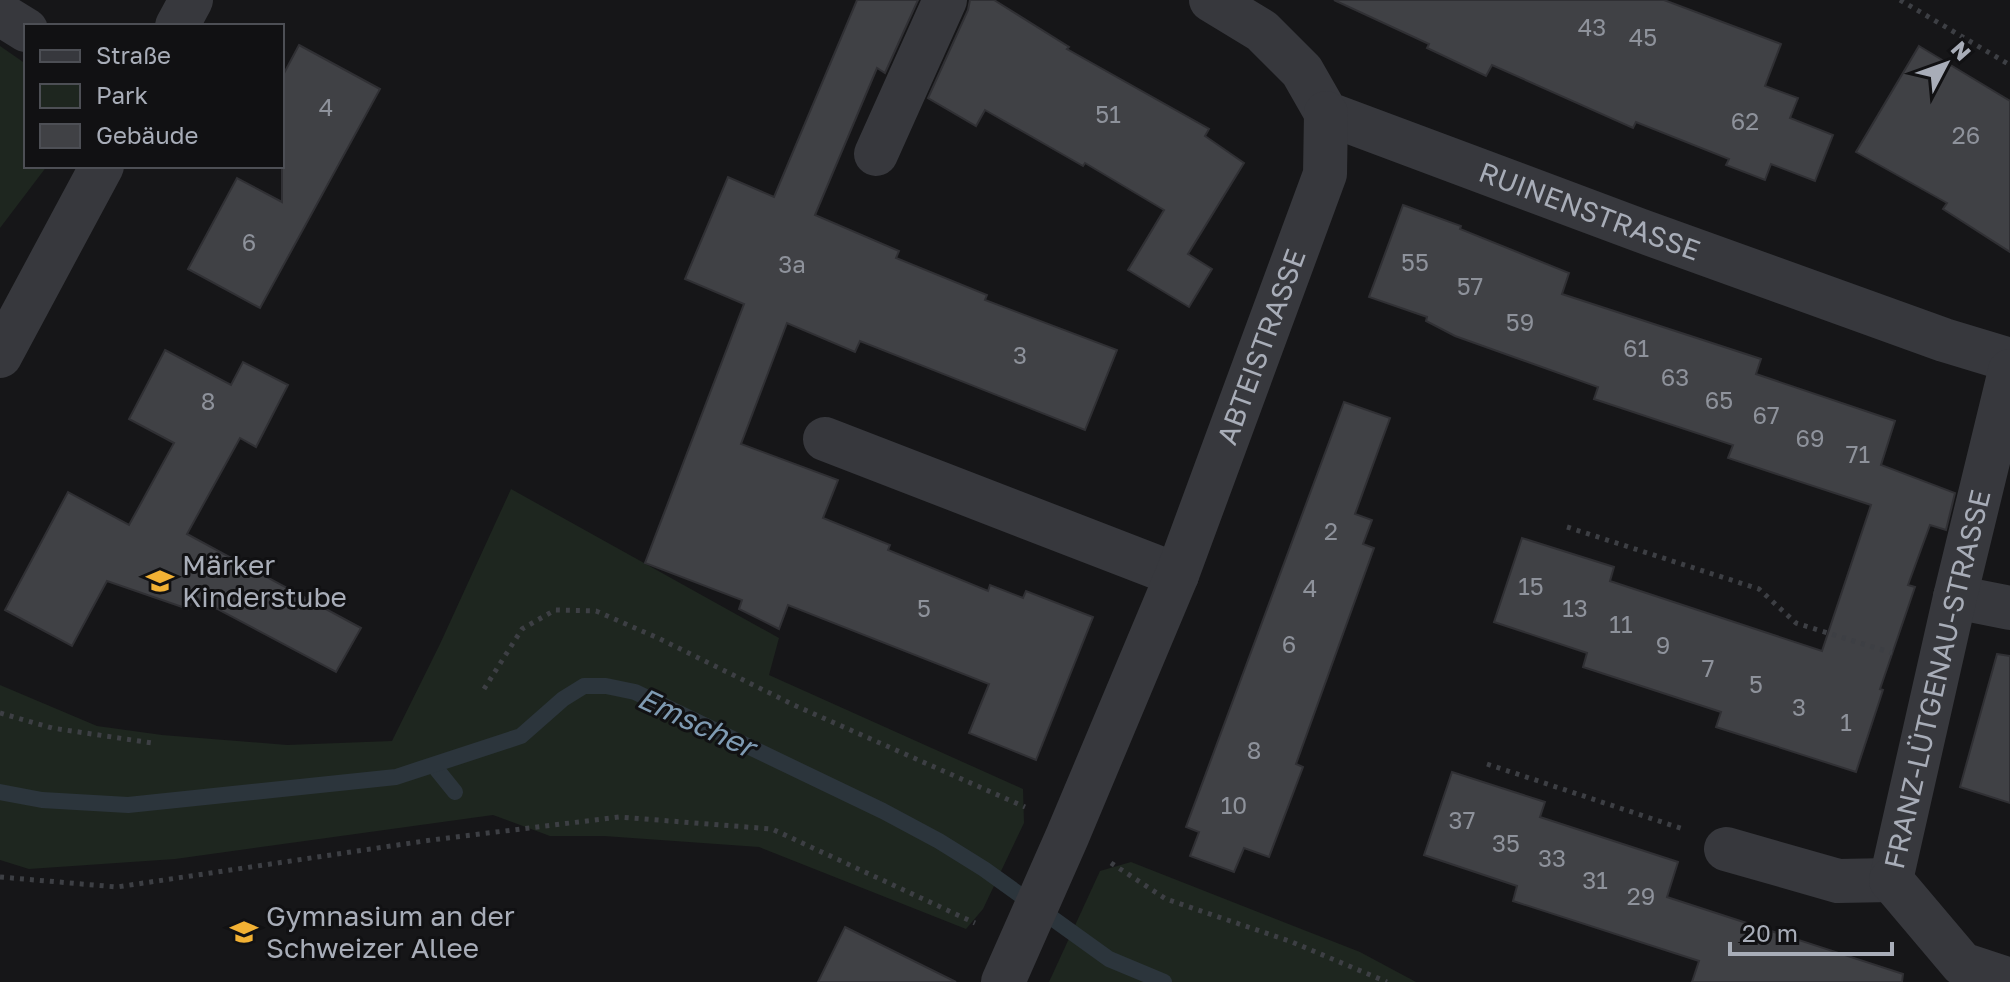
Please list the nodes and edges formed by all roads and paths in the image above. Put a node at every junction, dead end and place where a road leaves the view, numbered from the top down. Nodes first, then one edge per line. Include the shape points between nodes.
1 (191, 0) edge
2 (945, 0) edge
3 (1900, 0) edge
4 (1220, 2) edge
5 (0, 14) edge
6 (178, 24) edge
7 (24, 29) edge
8 (2010, 65) edge
9 (1326, 113) junction
10 (876, 154) dead end
11 (101, 168) edge
12 (1, 352) edge
13 (2010, 360) edge
14 (2010, 371) edge
15 (825, 439) dead end
16 (1567, 527) dead end
17 (1177, 575) junction
18 (1955, 597) junction
19 (2010, 608) edge
20 (1939, 668) junction
21 (484, 689) dead end
22 (0, 713) edge
23 (152, 743) dead end
24 (1487, 764) dead end
25 (1065, 843) junction
26 (1726, 849) joint
27 (0, 877) edge
28 (1891, 880) junction
29 (1013, 958) edge
30 (2010, 980) edge
31 (1387, 982) edge

1 - 6 street
2 - 10 street
3 - 8 path
4 - 9 street via 1262,31 1302,71
5 - 7 street
9 - 13 street, RUINENSTRASSE
9 - 17 street, ABTEISTRASSE via 1325,174
11 - 12 street
14 - 18 street, FRANZ-LÜTGENAU-STRASSE
15 - 17 street
16 - 20 path via 1759,589 1796,623
17 - 25 street, ABTEISTRASSE
18 - 19 street
18 - 20 street, FRANZ-LÜTGENAU-STRASSE
20 - 28 street, FRANZ-LÜTGENAU-STRASSE
21 - 25 path via 522,629 555,610 596,611 1024,807
22 - 23 path via 52,728
24 - 26 path via 1671,823
25 - 29 street, ABTEISTRASSE
25 - 31 path via 1166,899 1292,942
26 - 28 street via 1838,881
27 - 29 path via 117,887 619,817 772,829 970,920
28 - 30 street, FRANZ-LÜTGENAU-STRASSE via 1962,964

